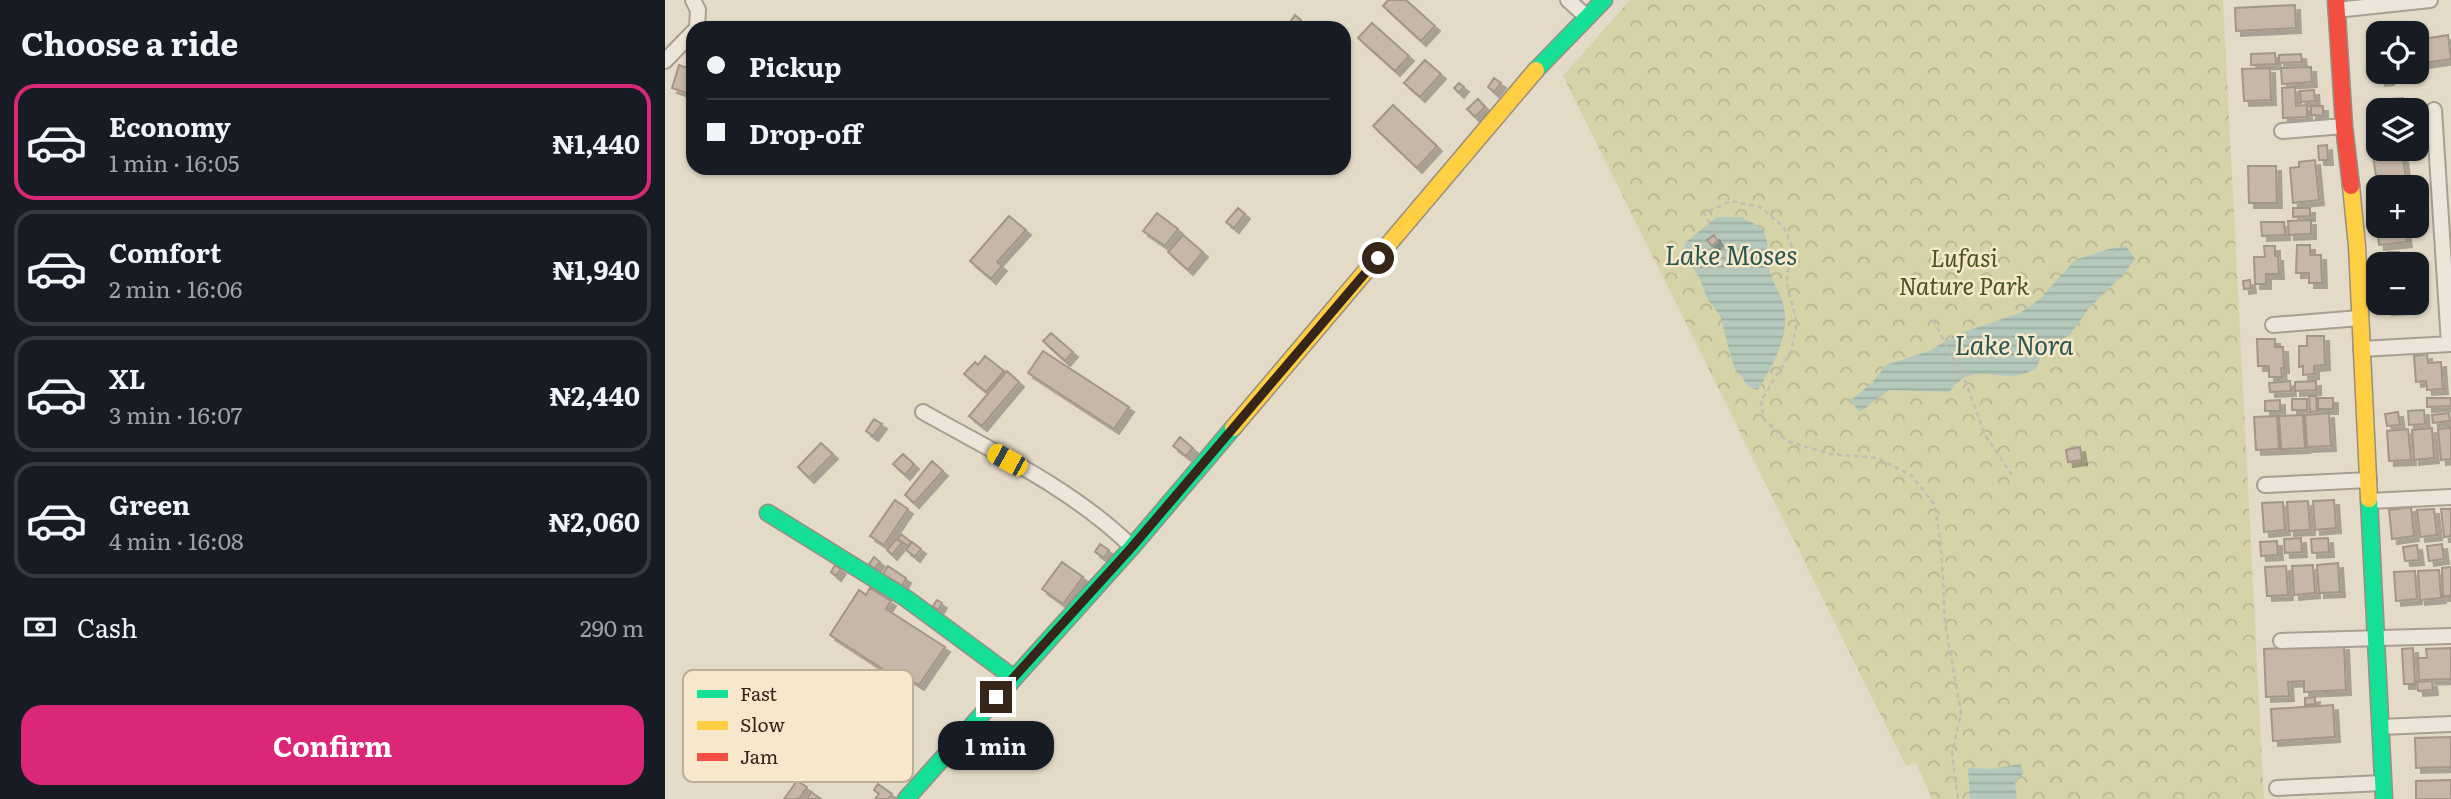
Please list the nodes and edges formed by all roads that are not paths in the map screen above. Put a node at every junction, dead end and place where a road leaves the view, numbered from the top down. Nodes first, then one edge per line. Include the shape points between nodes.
1 (693, 0) edge
2 (1568, 0) edge
3 (1604, 0) edge
4 (2421, 0) edge
5 (2430, 0) edge
6 (2336, 5) edge
7 (1587, 17) junction
8 (696, 21) edge
9 (686, 39) edge
10 (665, 61) edge
11 (2434, 110) dead end
12 (2344, 125) junction
13 (2282, 131) dead end
14 (2360, 318) junction
15 (2273, 325) dead end
16 (2450, 344) edge
17 (2361, 348) junction
18 (923, 412) dead end
19 (2368, 480) junction
20 (2265, 485) dead end
21 (2451, 497) edge
22 (2369, 501) junction
23 (768, 513) dead end
24 (1132, 547) junction
25 (2451, 636) edge
26 (2374, 637) junction
27 (2281, 641) dead end
28 (1014, 678) junction
29 (2451, 724) edge
30 (2380, 727) junction
31 (2277, 788) dead end
32 (2384, 791) edge
33 (905, 799) edge

1 - 8 street
2 - 7 street
3 - 7 street
4 - 5 street
4 - 6 street
6 - 12 street
7 - 24 street via 1550,54
9 - 10 street
11 - 16 street
12 - 13 street
12 - 14 street
14 - 15 street
14 - 17 street
16 - 17 street
17 - 19 street
18 - 24 street via 1096,514
19 - 20 street
19 - 22 street
21 - 22 street
22 - 26 street
23 - 28 street via 907,599
24 - 28 street
25 - 26 street
26 - 27 street
26 - 30 street
28 - 33 street
29 - 30 street
30 - 32 street
31 - 32 street

